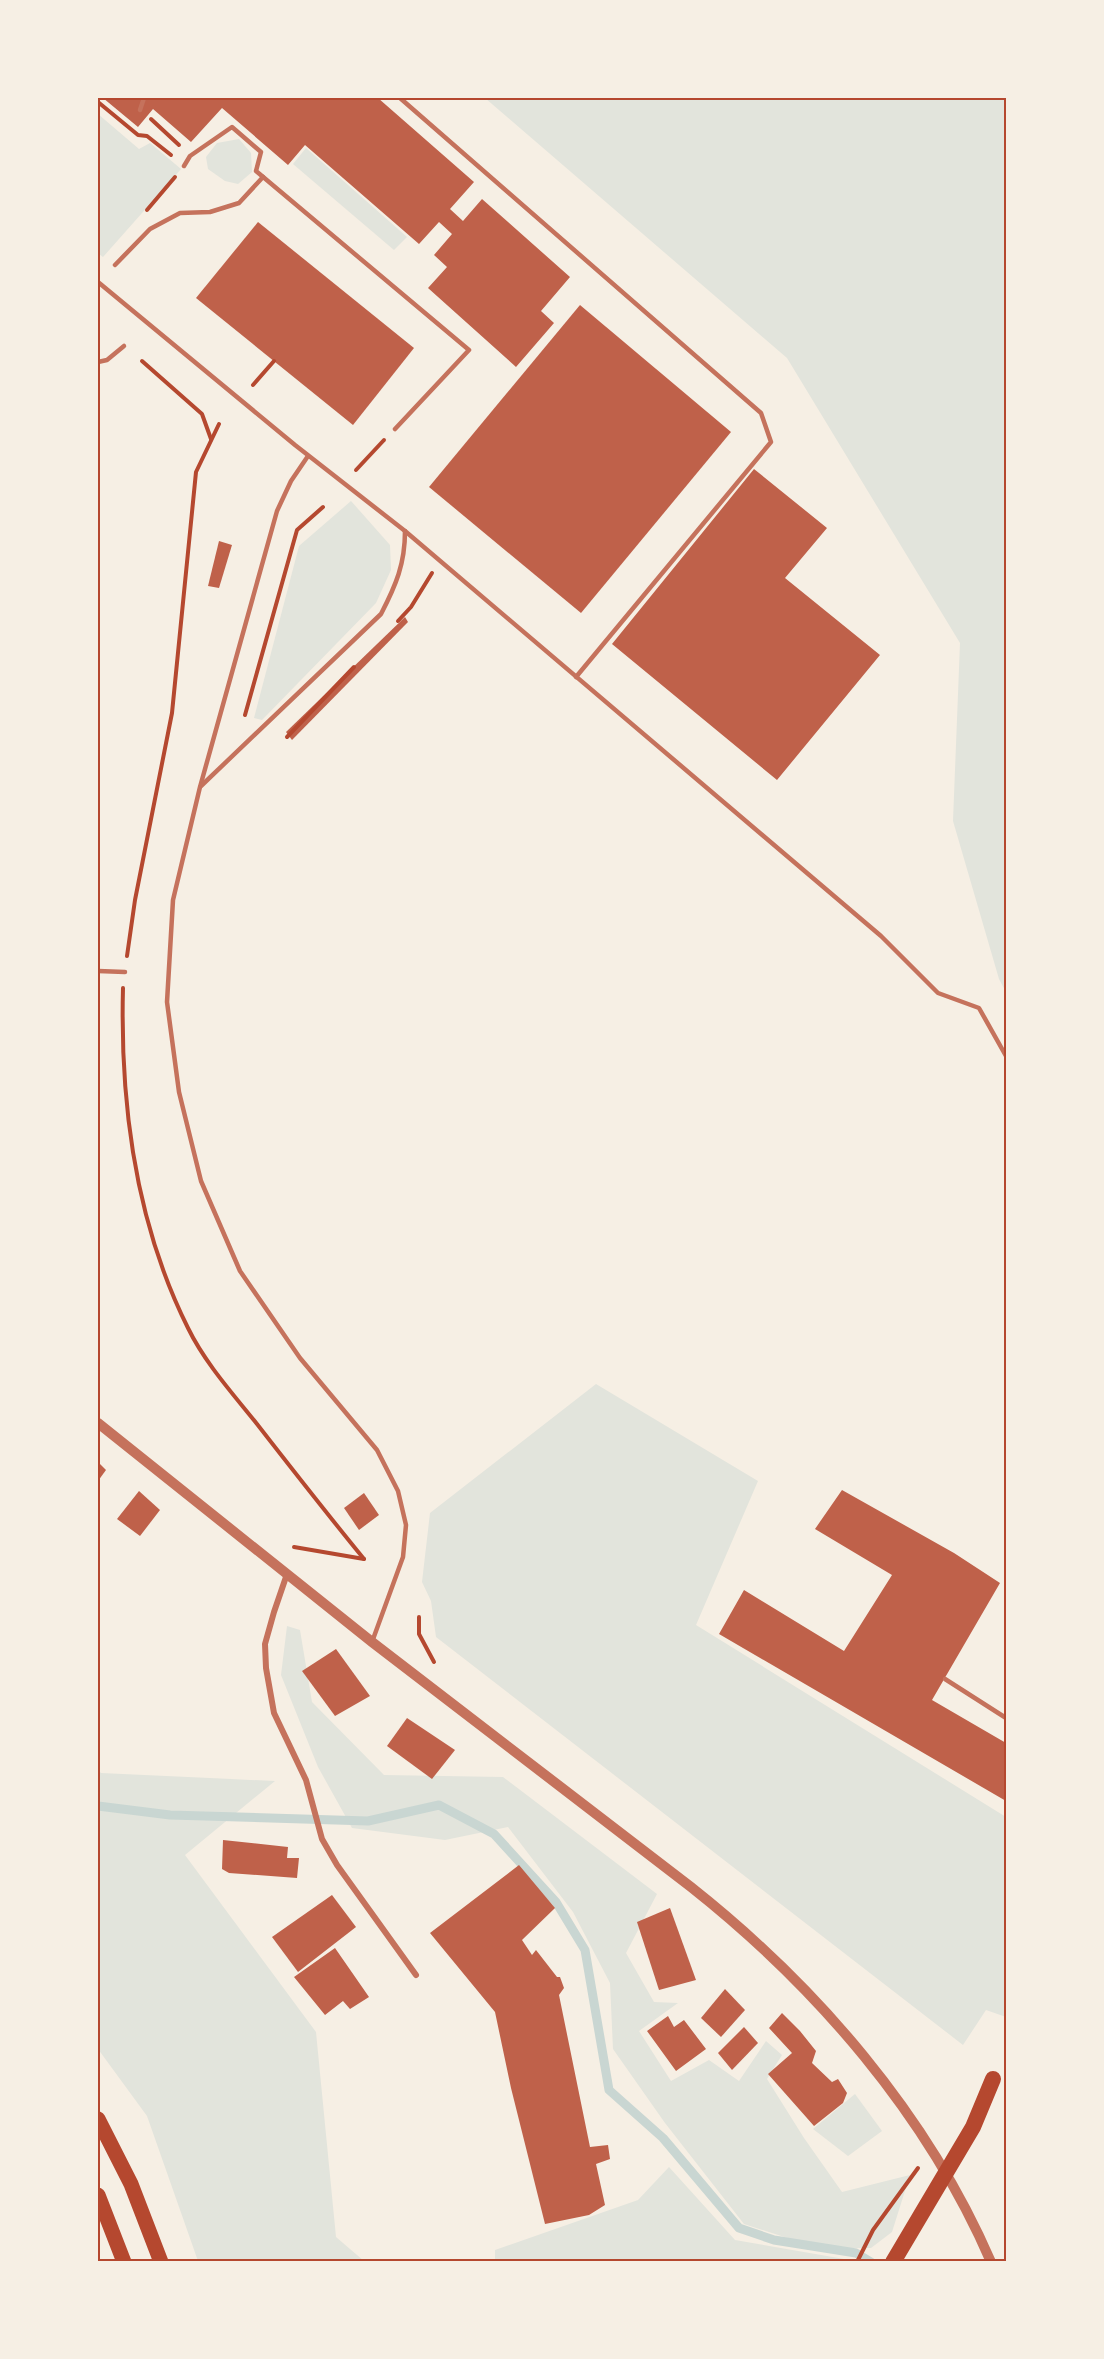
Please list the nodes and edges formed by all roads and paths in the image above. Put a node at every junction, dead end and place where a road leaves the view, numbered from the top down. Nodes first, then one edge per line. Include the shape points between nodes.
1 (144, 98) edge
2 (400, 98) edge
3 (98, 102) edge
4 (140, 110) joint
5 (190, 156) junction
6 (184, 166) junction
7 (263, 177) junction
8 (142, 216) dead end
9 (115, 265) dead end
10 (98, 282) edge
11 (124, 346) dead end
12 (274, 361) dead end
13 (98, 362) edge
14 (142, 362) dead end
15 (253, 386) dead end
16 (219, 424) dead end
17 (395, 429) joint
18 (212, 440) junction
19 (308, 456) junction
20 (356, 470) dead end
21 (323, 507) dead end
22 (405, 531) junction
23 (576, 677) junction
24 (245, 715) dead end
25 (200, 787) junction
26 (98, 971) edge
27 (125, 972) junction
28 (1006, 1056) edge
29 (98, 1423) edge
30 (294, 1547) dead end
31 (287, 1574) junction
32 (419, 1617) dead end
33 (372, 1642) junction
34 (434, 1662) dead end
35 (945, 1679) dead end
36 (1006, 1718) edge
37 (416, 1975) dead end
38 (993, 2079) dead end
39 (98, 2119) edge
40 (931, 2150) junction
41 (98, 2195) edge
42 (124, 2262) edge
43 (161, 2262) edge
44 (857, 2262) edge
45 (892, 2262) edge
46 (992, 2262) edge

1 - 4 lane
2 - 23 lane via 760,412 771,442
3 - 6 path
4 - 5 path
5 - 6 lane
5 - 7 lane via 232,127 261,152 256,171
6 - 8 path
7 - 9 lane via 239,203 210,212 180,213 150,229
7 - 17 lane via 469,350
10 - 19 lane
11 - 13 lane via 107,360
12 - 15 path
14 - 18 path via 202,414
16 - 18 path
17 - 20 path
18 - 27 path via 196,472 172,713 135,900
19 - 22 lane
19 - 25 lane via 277,511
21 - 24 path via 297,530
22 - 23 lane
22 - 25 lane via 397,584 381,614
23 - 28 lane via 882,936 938,993 979,1008
25 - 33 lane via 173,900 167,1002 179,1092 201,1181 240,1271 300,1358 377,1450 398,1491 406,1525 403,1557
26 - 27 lane
27 - 30 path via 126,1110 160,1265 188,1330 223,1382 364,1559
29 - 31 street
31 - 33 street
31 - 37 street via 265,1644 274,1713 306,1780 322,1839
32 - 34 path via 419,1634
33 - 40 street via 735,1923 862,2053
35 - 36 lane
38 - 45 highway via 973,2127
39 - 43 main road via 131,2184
40 - 44 path via 873,2230
40 - 46 street via 978,2230
41 - 42 main road

